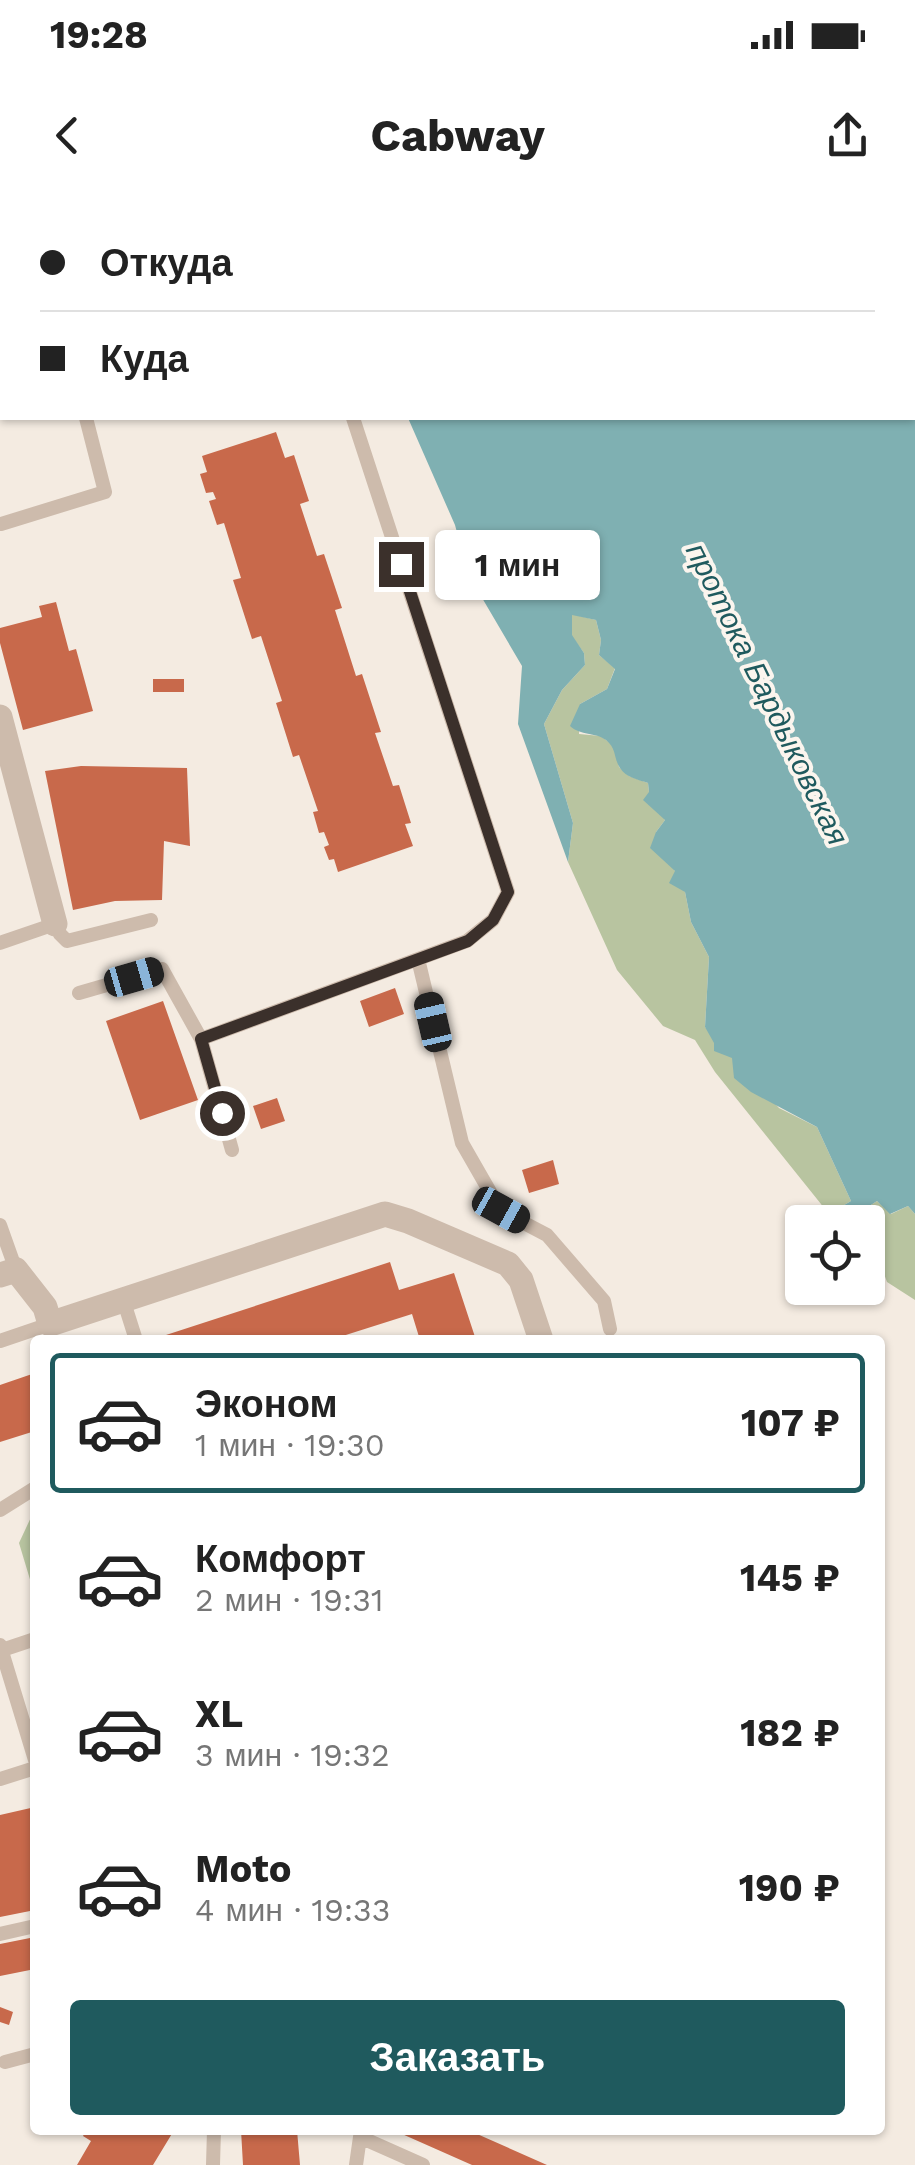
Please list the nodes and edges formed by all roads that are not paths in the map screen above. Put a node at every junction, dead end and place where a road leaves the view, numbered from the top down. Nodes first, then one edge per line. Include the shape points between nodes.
1 (87, 420) edge
2 (355, 420) edge
3 (1, 524) edge
4 (0, 717) edge
5 (151, 920) dead end
6 (54, 924) junction
7 (0, 942) edge
8 (418, 959) junction
9 (79, 992) dead end
10 (201, 1039) junction
11 (232, 1150) dead end
12 (0, 1225) edge
13 (8, 1272) edge
14 (123, 1298) junction
15 (50, 1324) junction
16 (610, 1329) dead end
17 (134, 1335) edge
18 (538, 1335) edge
19 (0, 1341) edge
20 (30, 1491) edge
21 (0, 1510) edge
22 (30, 1640) edge
23 (1, 1647) edge
24 (30, 1743) edge
25 (30, 1770) edge
26 (0, 1779) edge
27 (30, 1927) edge
28 (0, 1934) edge
29 (30, 2055) edge
30 (6, 2062) dead end
31 (214, 2135) edge
32 (213, 2165) edge
33 (356, 2165) edge
34 (423, 2165) edge

1 - 3 lane via 106,492
2 - 8 lane via 508,892 493,920 468,941
4 - 6 street
5 - 6 lane via 67,941
6 - 7 lane
8 - 10 lane
8 - 16 lane via 462,1143 501,1210 547,1235 604,1301
9 - 10 lane via 162,970
10 - 11 lane
12 - 13 lane
13 - 15 street via 46,1307
14 - 15 street
14 - 17 lane
14 - 18 street via 385,1214 508,1264
15 - 19 lane
20 - 21 lane
22 - 23 lane
23 - 24 lane
25 - 26 lane
27 - 28 lane
29 - 30 lane
31 - 32 lane
33 - 34 lane via 360,2137

